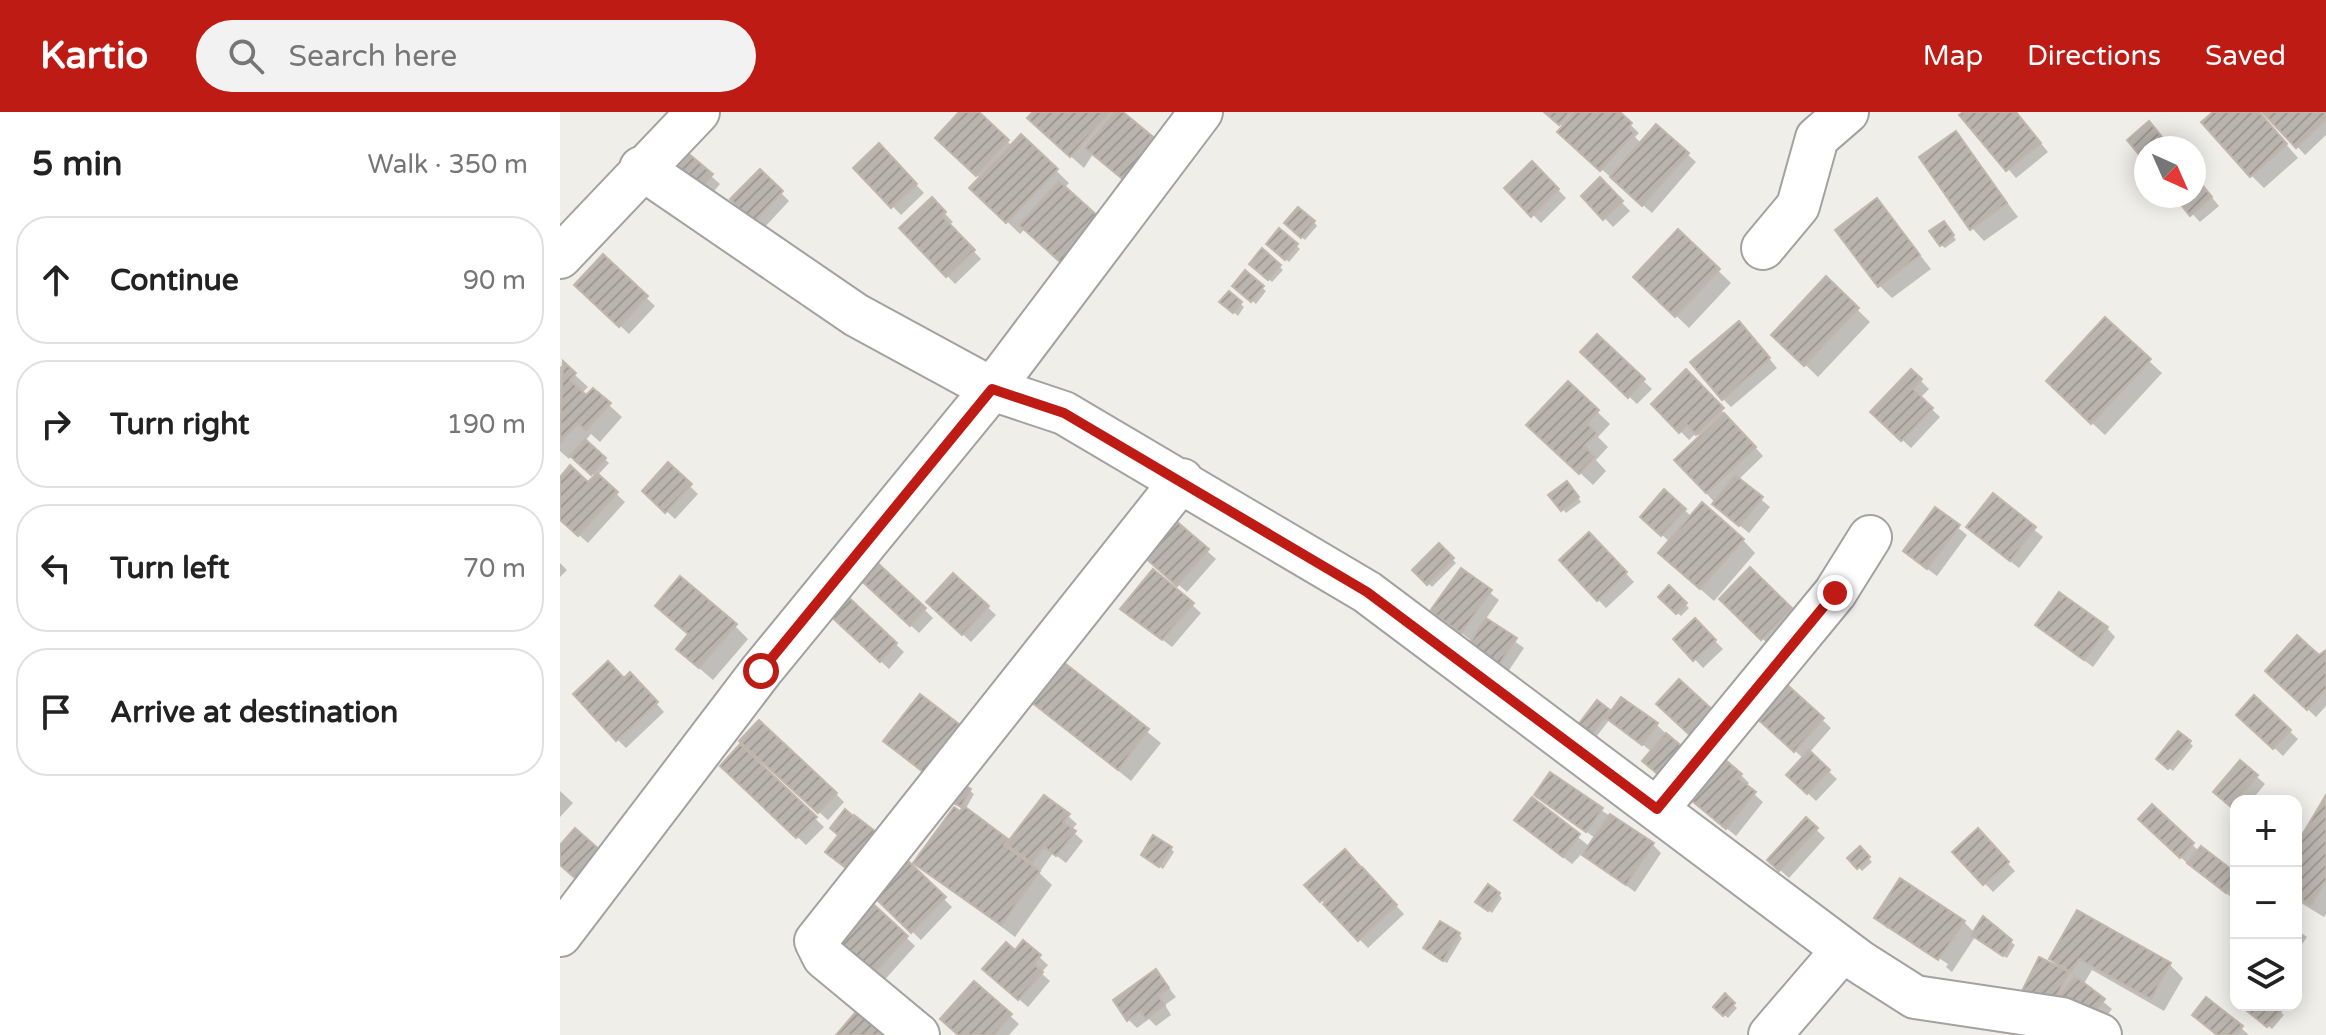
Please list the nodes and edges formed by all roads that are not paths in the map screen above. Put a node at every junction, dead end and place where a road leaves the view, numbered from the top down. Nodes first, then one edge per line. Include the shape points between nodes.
1 (698, 112) edge
2 (1201, 112) edge
3 (1847, 112) edge
4 (641, 168) junction
5 (1763, 248) dead end
6 (560, 257) edge
7 (992, 389) junction
8 (1182, 480) junction
9 (1870, 537) dead end
10 (1657, 809) junction
11 (560, 935) edge
12 (1843, 950) junction
13 (918, 1035) edge
14 (1770, 1035) edge
15 (2100, 1035) edge

1 - 4 street
2 - 7 street
3 - 5 street via 1817,138 1798,206
4 - 6 street
4 - 7 street via 856,315
7 - 8 street via 1064,413
7 - 11 street via 761,671
8 - 10 street via 1367,592
8 - 13 street via 816,941 824,957
9 - 10 street via 1835,593
10 - 12 street
12 - 14 street
12 - 15 street via 1915,997 2062,1019

